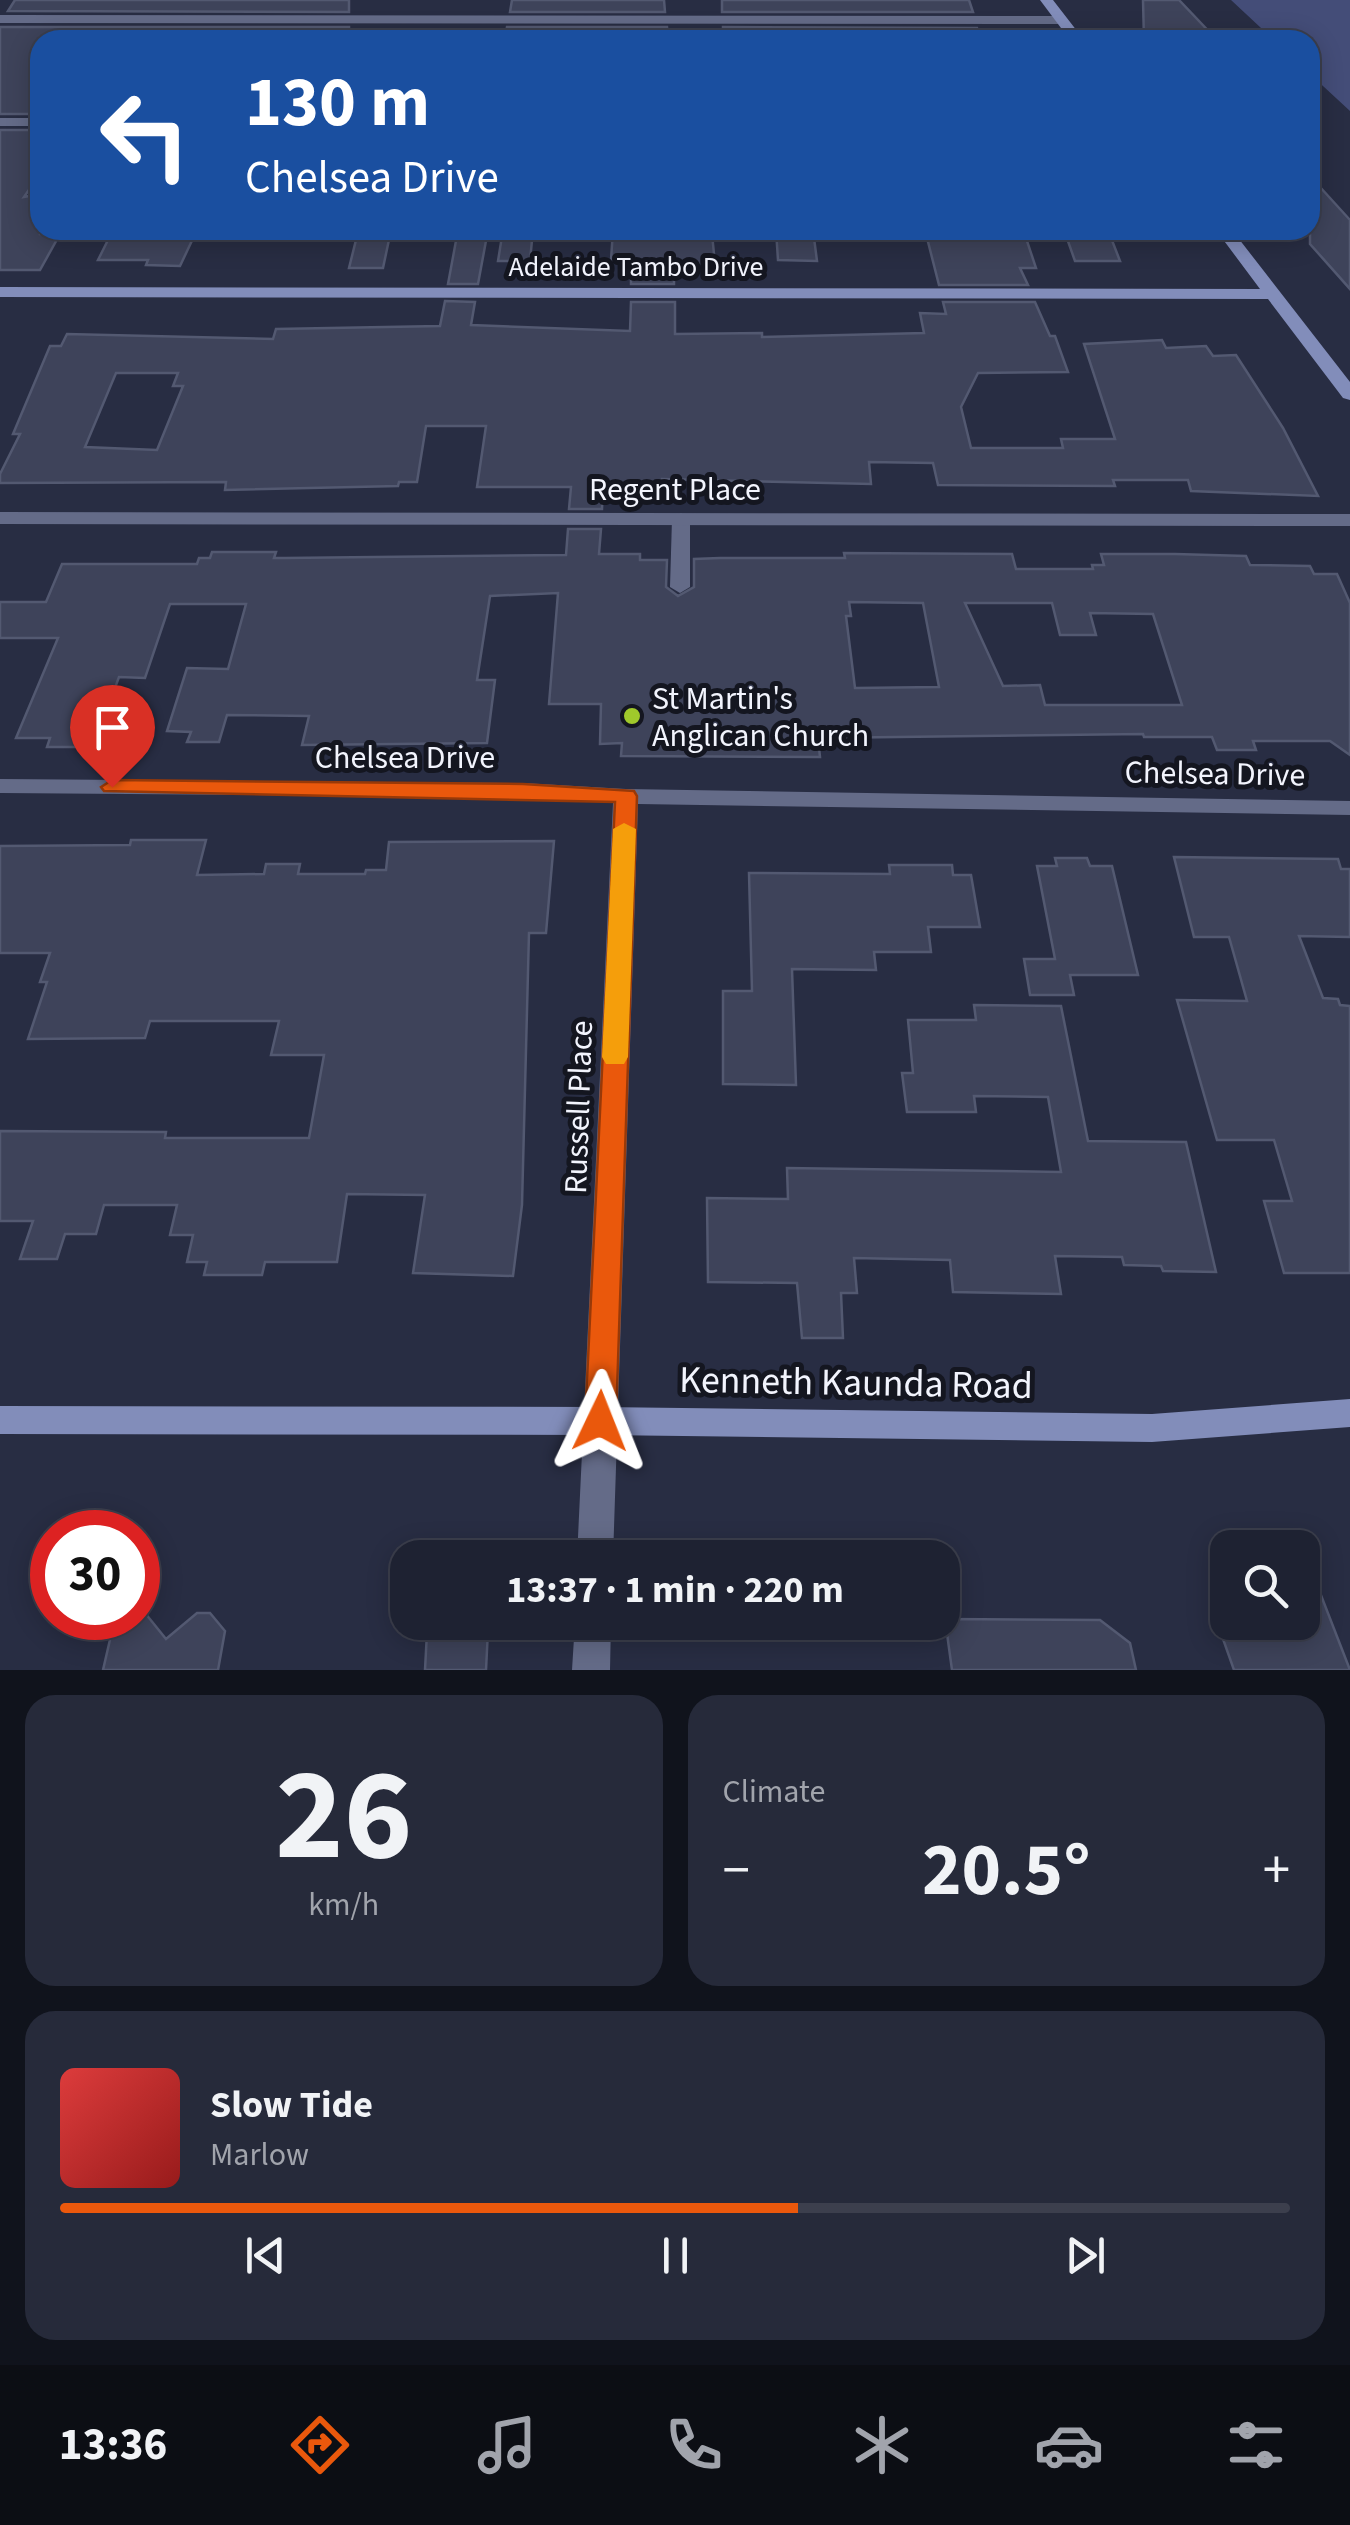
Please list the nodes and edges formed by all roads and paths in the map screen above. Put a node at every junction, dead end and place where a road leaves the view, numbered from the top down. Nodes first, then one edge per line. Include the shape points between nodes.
1 (1046, 0) edge
2 (0, 19) edge
3 (1062, 20) junction
4 (1070, 30) edge
5 (0, 122) edge
6 (30, 122) edge
7 (1232, 240) edge
8 (0, 292) edge
9 (1272, 294) junction
10 (1350, 394) edge
11 (0, 518) edge
12 (681, 519) junction
13 (1350, 520) edge
14 (680, 587) dead end
15 (0, 786) edge
16 (626, 796) junction
17 (1350, 808) edge
18 (1350, 1413) edge
19 (0, 1420) edge
20 (600, 1421) junction
21 (596, 1540) edge
22 (592, 1640) edge
23 (591, 1670) edge

1 - 3 street
2 - 3 street
3 - 4 street
5 - 6 street
7 - 9 street
8 - 9 street, Adelaide Tambo Drive
9 - 10 street
11 - 12 street, Regent Place
12 - 13 street, Regent Place
12 - 14 lane
15 - 16 street, Chelsea Drive
16 - 17 street, Chelsea Drive
16 - 20 street, Russell Place
18 - 20 street, Kenneth Kaunda Road via 1152,1428
19 - 20 street, Kenneth Kaunda Road
20 - 21 street, Russell Place
22 - 23 street

